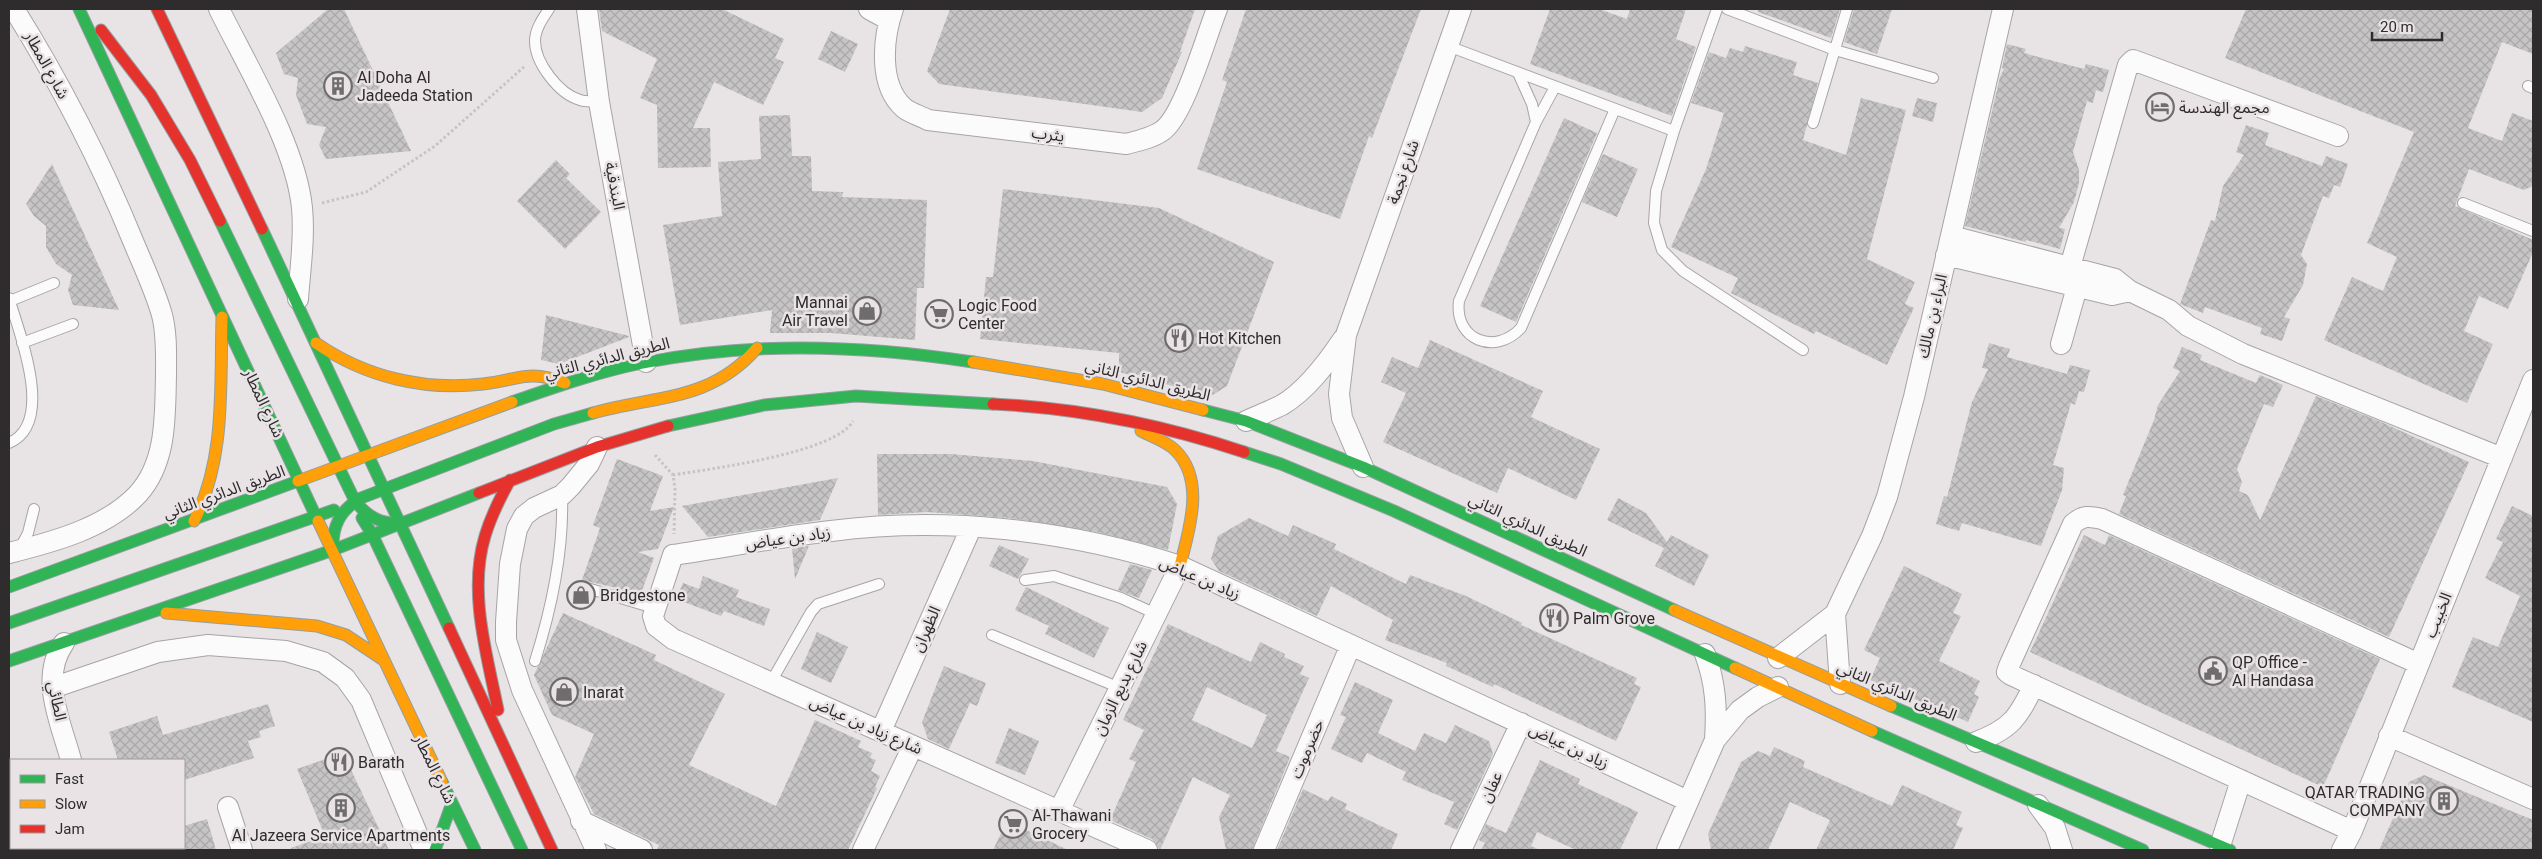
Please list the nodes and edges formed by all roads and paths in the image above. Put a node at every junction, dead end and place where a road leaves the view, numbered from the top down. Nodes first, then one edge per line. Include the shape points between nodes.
1 (14, 9) edge
2 (79, 9) edge
3 (84, 9) edge
4 (158, 9) edge
5 (219, 9) edge
6 (549, 9) edge
7 (587, 9) edge
8 (869, 9) edge
9 (1216, 9) edge
10 (1461, 9) edge
11 (1717, 9) edge
12 (1727, 9) edge
13 (1847, 9) edge
14 (2004, 9) edge
15 (891, 14) edge
16 (1448, 46) junction
17 (1834, 50) junction
18 (537, 54) junction
19 (1518, 73) junction
20 (1933, 78) dead end
21 (1555, 87) junction
22 (600, 102) junction
23 (1615, 109) junction
24 (1536, 122) junction
25 (1813, 123) dead end
26 (1674, 131) junction
27 (2338, 136) dead end
28 (2463, 203) dead end
29 (302, 208) junction
30 (2533, 230) edge
31 (1948, 245) junction
32 (2070, 267) junction
33 (54, 284) dead end
34 (2077, 288) junction
35 (2130, 290) junction
36 (9, 300) edge
37 (297, 301) junction
38 (222, 312) junction
39 (73, 324) dead end
40 (1346, 335) junction
41 (22, 343) junction
42 (316, 343) junction
43 (2061, 344) dead end
44 (757, 348) junction
45 (1803, 350) dead end
46 (646, 362) junction
47 (2533, 380) edge
48 (565, 383) junction
49 (856, 396) junction
50 (1097, 414) junction
51 (1246, 421) junction
52 (637, 434) junction
53 (9, 443) edge
54 (597, 447) junction
55 (369, 456) junction
56 (2502, 458) junction
57 (1363, 467) junction
58 (338, 468) junction
59 (673, 475) junction
60 (510, 480) junction
61 (300, 482) junction
62 (324, 483) dead end
63 (382, 488) junction
64 (335, 489) dead end
65 (562, 495) junction
66 (352, 500) junction
67 (34, 509) dead end
68 (317, 518) junction
69 (194, 521) junction
70 (399, 523) junction
71 (971, 528) junction
72 (372, 534) junction
73 (333, 550) junction
74 (14, 552) edge
75 (673, 555) junction
76 (1180, 566) junction
77 (1026, 580) dead end
78 (879, 584) dead end
79 (9, 587) edge
80 (587, 588) dead end
81 (654, 608) junction
82 (155, 612) junction
83 (1156, 614) junction
84 (1835, 614) junction
85 (9, 623) edge
86 (992, 635) dead end
87 (64, 644) junction
88 (1350, 647) junction
89 (1705, 654) junction
90 (1778, 658) junction
91 (382, 659) junction
92 (9, 661) edge
93 (535, 661) dead end
94 (2418, 664) junction
95 (771, 682) junction
96 (1840, 684) junction
97 (2034, 685) junction
98 (1778, 687) junction
99 (52, 688) junction
100 (1120, 688) junction
101 (1521, 723) junction
102 (881, 731) junction
103 (2389, 736) junction
104 (1715, 740) junction
105 (1976, 742) junction
106 (913, 746) junction
107 (506, 750) junction
108 (71, 759) edge
109 (2241, 780) junction
110 (2533, 799) edge
111 (1688, 801) junction
112 (452, 803) junction
113 (2038, 805) junction
114 (228, 807) dead end
115 (1060, 810) junction
116 (581, 821) junction
117 (2352, 831) junction
118 (2225, 848) edge
119 (242, 850) edge
120 (424, 850) edge
121 (435, 850) edge
122 (475, 850) edge
123 (522, 850) edge
124 (552, 850) edge
125 (596, 850) edge
126 (642, 850) edge
127 (863, 850) edge
128 (1147, 850) edge
129 (1264, 850) edge
130 (1461, 850) edge
131 (1667, 850) edge
132 (2062, 850) edge
133 (2143, 850) edge
134 (2342, 850) edge

1 - 74 street, شارع المطار via 44,57 107,176 156,298 166,345 165,424 161,447 153,471 138,493 116,512 80,531
2 - 38 main road, شارع المطار
3 - 58 main road via 151,95 181,144
4 - 37 main road
5 - 29 street via 293,165
6 - 18 lane via 539,24 535,40
7 - 22 street, البندقية
8 - 15 street
9 - 15 street, يثرب via 1174,117 1163,131 1145,140 1126,144 928,120 904,108 888,84 884,66
10 - 16 street, شارع نجمة
11 - 26 lane
12 - 17 lane
13 - 17 lane
14 - 31 street, البراء بن مالك
16 - 19 lane
16 - 40 street, شارع نجمة
17 - 20 lane
17 - 25 lane
18 - 22 lane via 544,68 564,91 579,100
18 - 29 path via 436,146 366,192
19 - 21 lane
19 - 24 lane
21 - 23 lane
21 - 24 lane
22 - 46 street, البندقية
23 - 24 lane via 1521,328 1506,340 1489,343 1469,334 1461,323 1459,301
23 - 26 lane
26 - 45 lane via 1656,191 1654,222 1662,250 1683,271
27 - 32 street via 2133,60 2128,65
28 - 30 lane
29 - 37 street
31 - 32 street
31 - 34 street
31 - 84 street, البراء بن مالك via 1914,397 1887,498
32 - 35 street via 2115,279
33 - 36 lane
34 - 35 street via 2112,295
34 - 43 street
35 - 56 street via 2169,310 2188,326 2243,354
36 - 41 lane
37 - 42 main road
38 - 61 main road, شارع المطار
38 - 69 main road via 214,474
39 - 41 lane
40 - 51 street, شارع نجمة via 1301,390 1282,405
40 - 57 street, شارع نجمة via 1339,394 1342,418
41 - 53 lane via 34,393 32,415 26,428
42 - 48 main road via 362,369 438,385 487,384 533,373
42 - 55 main road
44 - 46 main road, الطريق الدائري الثاني
44 - 51 main road, الطريق الدائري الثاني via 830,349 946,358 1102,384
44 - 63 main road via 743,364 709,386 554,424
46 - 48 main road, الطريق الدائري الثاني
47 - 56 street, الخبيب
48 - 55 main road, الطريق الدائري الثاني
49 - 50 main road via 1019,405
49 - 52 main road via 764,405
49 - 59 path via 852,424 837,436 801,451
50 - 76 main road via 1141,431 1177,452 1188,469 1192,519
50 - 89 main road via 1190,434 1281,464 1394,511
51 - 57 main road, الطريق الدائري الثاني
52 - 54 main road
52 - 59 path
54 - 60 main road
54 - 65 street via 581,475
55 - 58 main road, الطريق الدائري الثاني
55 - 63 main road
55 - 66 main road via 366,480
56 - 94 street, الخبيب
57 - 90 main road, الطريق الدائري الثاني
58 - 61 main road, الطريق الدائري الثاني
58 - 66 main road
59 - 75 path
60 - 70 main road
60 - 107 main road via 487,524 478,590 481,627
61 - 62 main road
61 - 68 main road, شارع المطار
61 - 69 main road, الطريق الدائري الثاني
63 - 66 main road
63 - 70 main road
64 - 66 main road
65 - 93 lane via 563,518 555,581 548,620
65 - 116 street via 534,508 524,516 517,529 510,564 506,640 522,690
66 - 68 main road
66 - 70 main road via 374,520
66 - 72 main road
66 - 73 main road via 335,524
67 - 74 lane via 28,533
68 - 73 main road, شارع المطار
68 - 85 main road
69 - 79 main road, الطريق الدائري الثاني
70 - 72 main road
70 - 107 main road
71 - 75 street, زياد بن عياض via 906,526 832,530
71 - 76 street, زياد بن عياض via 1032,531 1135,552
71 - 102 street, الظهران
72 - 73 main road
72 - 123 main road
73 - 82 main road
73 - 91 main road, شارع المطار
75 - 81 street
76 - 83 street, شارع بديع الزمان
76 - 88 street, زياد بن عياض
77 - 83 lane via 1054,576 1121,598
78 - 95 lane via 818,604
80 - 81 lane
81 - 95 street, شارع زياد بن عياض via 653,616 661,632
82 - 87 main road
82 - 91 main road via 317,626 351,637
83 - 100 street, شارع بديع الزمان
84 - 90 street, البراء بن مالك
84 - 96 street, البراء بن مالك
86 - 100 lane
87 - 92 main road
87 - 99 street, الطائي via 54,660
88 - 101 street, زياد بن عياض
88 - 129 street, حضرموت
89 - 98 main road
89 - 104 street via 1717,698
90 - 96 main road, الطريق الدائري الثاني
91 - 112 main road, شارع المطار
94 - 97 street via 2102,519 2088,516 2073,524 2007,672
94 - 103 street, الخبيب
95 - 102 street, شارع زياد بن عياض
96 - 105 main road, الطريق الدائري الثاني
97 - 105 street via 2019,716 2010,726
97 - 109 street
98 - 104 street via 1740,710
98 - 113 main road
99 - 108 street, الطائي
99 - 120 street via 158,652 200,646 233,645 286,651 323,662 345,678 361,700
100 - 115 street, شارع بديع الزمان
101 - 111 street, زياد بن عياض
101 - 130 street, عفان
102 - 106 street, شارع زياد بن عياض
103 - 110 street
103 - 117 street, الخبيب
104 - 111 street
105 - 118 main road, الطريق الدائري الثاني
106 - 115 street, شارع زياد بن عياض
106 - 127 street
107 - 124 main road
109 - 117 street
109 - 118 street
111 - 131 street
112 - 121 main road
112 - 122 main road, شارع المطار
113 - 132 street via 2055,828
113 - 133 main road
114 - 119 street
115 - 128 street, شارع زياد بن عياض
116 - 125 street
116 - 126 street
117 - 134 street, الخبيب

